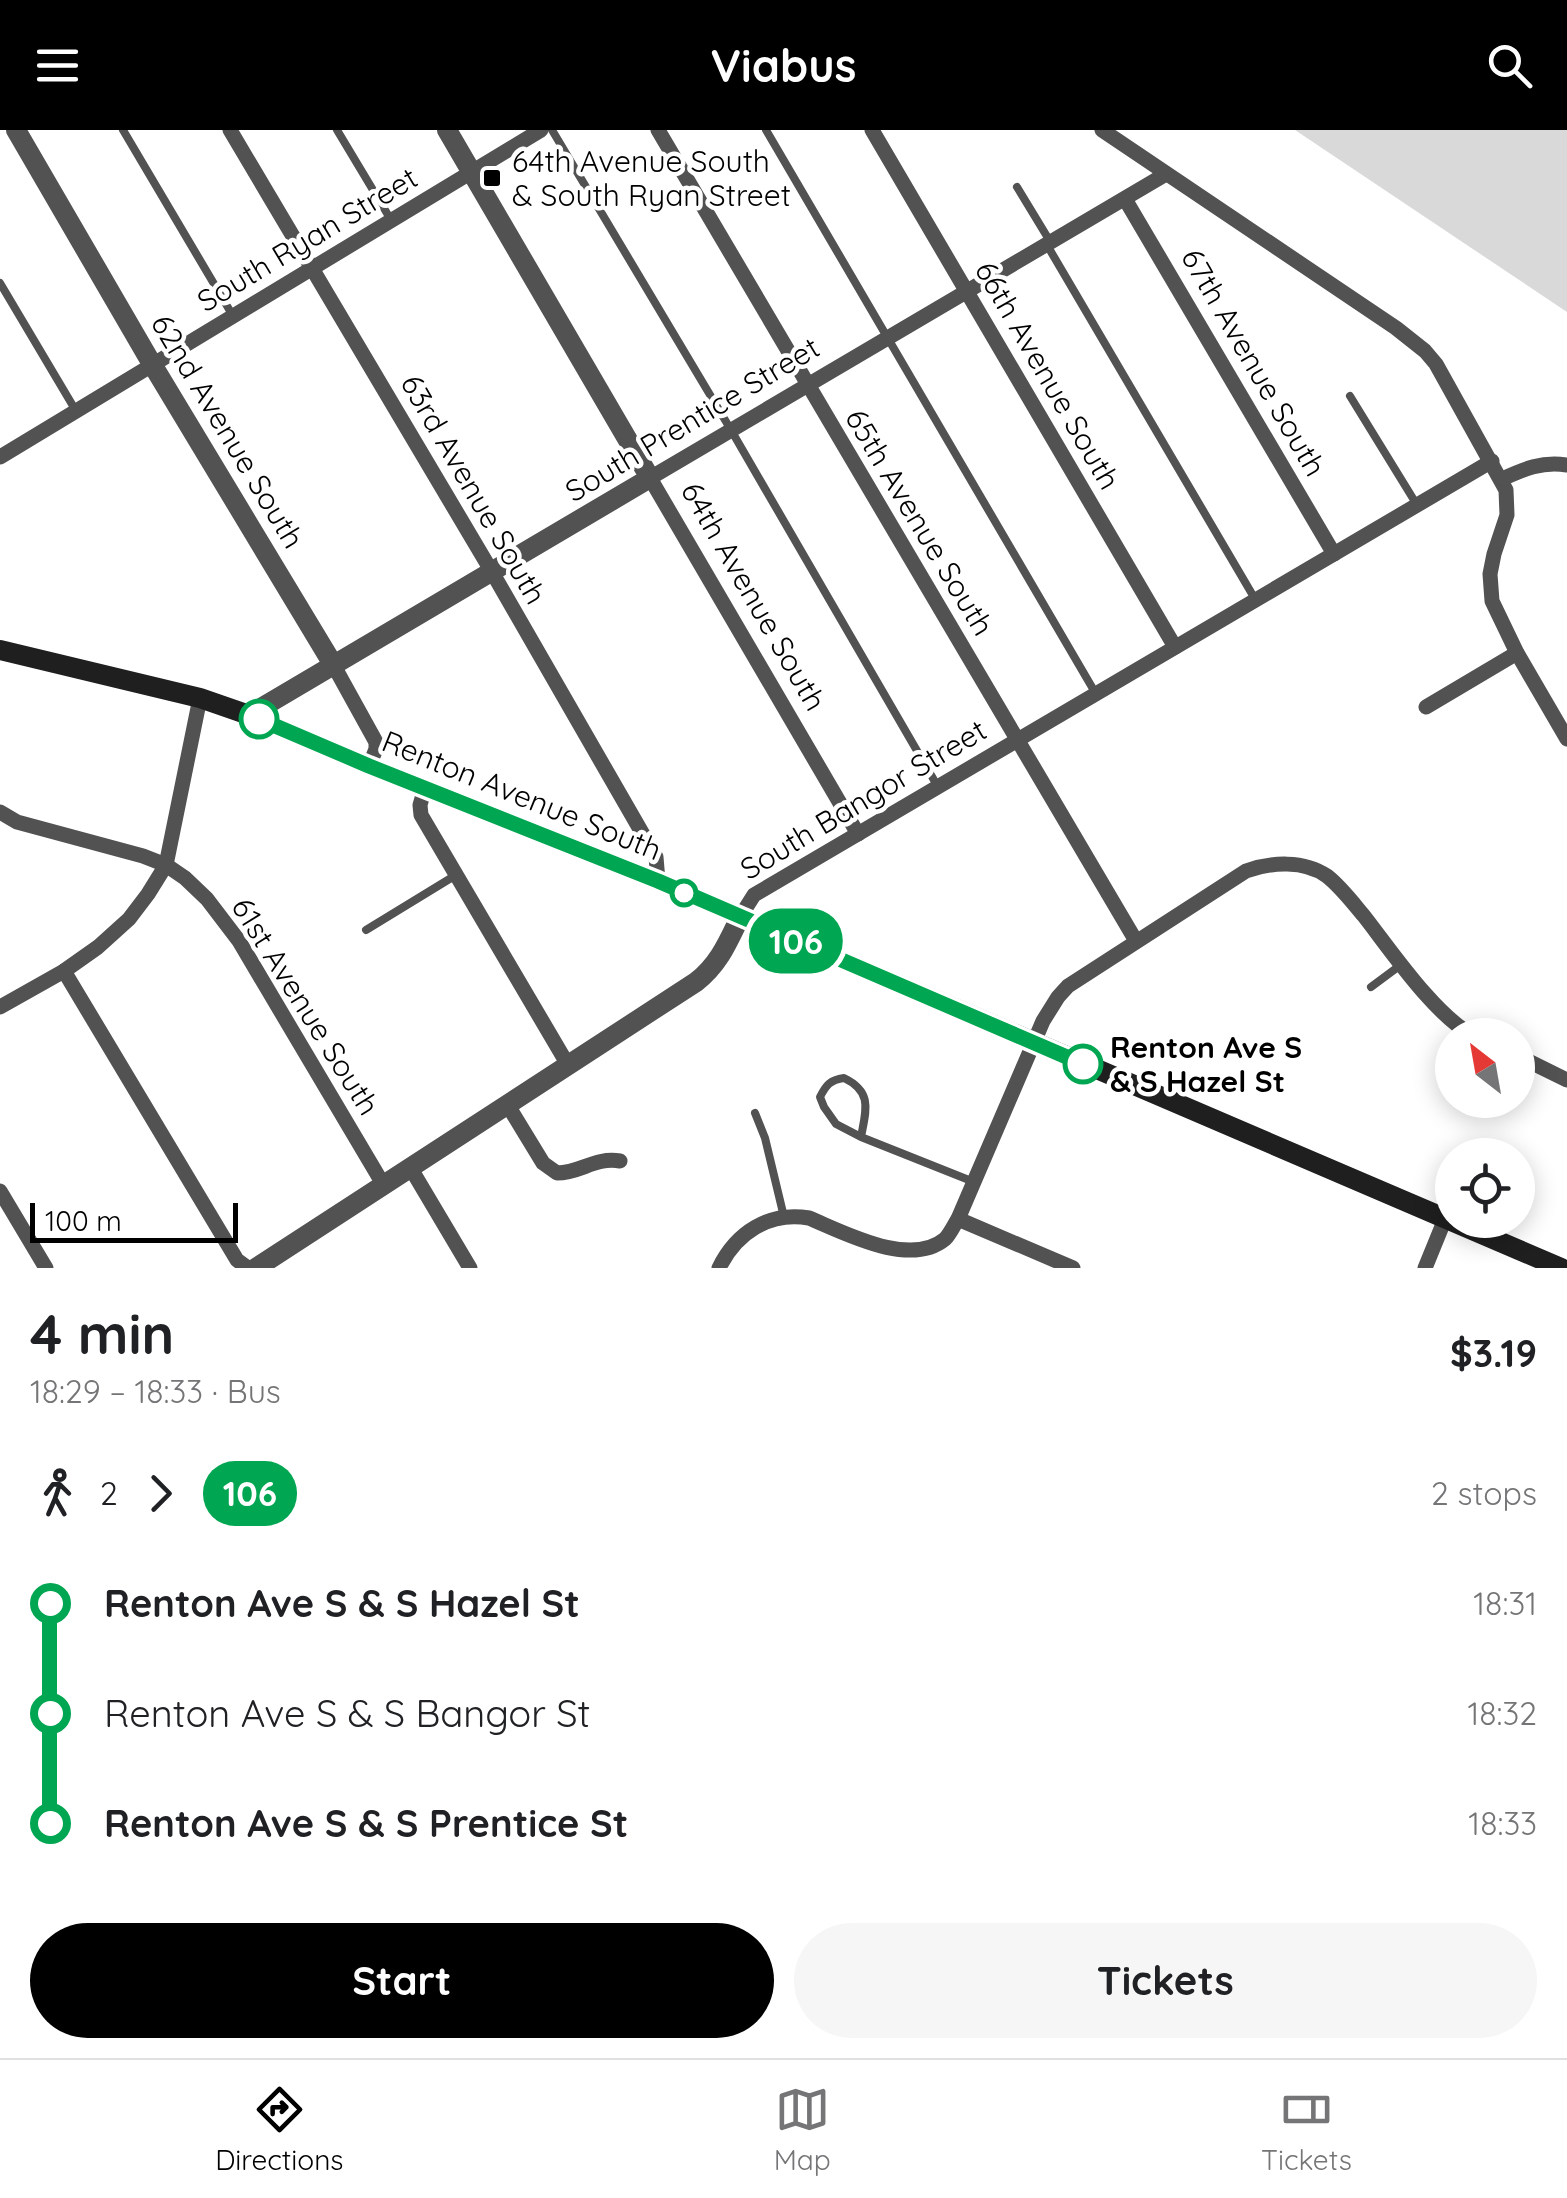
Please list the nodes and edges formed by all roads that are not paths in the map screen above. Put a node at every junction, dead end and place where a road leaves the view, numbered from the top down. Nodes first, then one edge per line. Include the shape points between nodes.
1 (16, 130) edge
2 (124, 130) edge
3 (230, 130) edge
4 (337, 130) edge
5 (446, 130) edge
6 (541, 130) edge
7 (552, 130) edge
8 (658, 130) edge
9 (766, 130) edge
10 (872, 130) edge
11 (1102, 130) edge
12 (472, 172) junction
13 (1166, 174) junction
14 (1017, 187) dead end
15 (1126, 199) junction
16 (391, 220) junction
17 (1049, 244) junction
18 (312, 268) junction
19 (0, 283) edge
20 (968, 292) junction
21 (233, 316) junction
22 (888, 338) junction
23 (152, 364) junction
24 (807, 386) junction
25 (1350, 396) dead end
26 (76, 411) junction
27 (731, 430) junction
28 (0, 457) edge
29 (1492, 461) junction
30 (1567, 465) edge
31 (650, 478) junction
32 (1502, 479) junction
33 (1417, 505) junction
34 (1334, 554) junction
35 (492, 572) junction
36 (1256, 600) junction
37 (1176, 647) junction
38 (0, 650) edge
39 (1517, 654) junction
40 (334, 666) junction
41 (1096, 694) junction
42 (200, 698) junction
43 (1426, 707) dead end
44 (249, 715) junction
45 (1018, 740) junction
46 (1567, 740) edge
47 (369, 766) junction
48 (938, 787) junction
49 (426, 788) junction
50 (0, 812) edge
51 (858, 834) junction
52 (166, 865) junction
53 (456, 875) junction
54 (658, 881) junction
55 (740, 917) junction
56 (366, 930) dead end
57 (1136, 941) junction
58 (1402, 964) junction
59 (64, 971) junction
60 (1371, 987) dead end
61 (0, 1007) edge
62 (1448, 1018) edge
63 (1034, 1044) junction
64 (1535, 1064) edge
65 (568, 1065) junction
66 (1567, 1080) edge
67 (507, 1104) junction
68 (756, 1113) dead end
69 (861, 1137) junction
70 (620, 1161) dead end
71 (410, 1167) junction
72 (974, 1182) junction
73 (383, 1184) junction
74 (0, 1191) edge
75 (1435, 1214) edge
76 (784, 1217) junction
77 (958, 1219) junction
78 (1438, 1238) edge
79 (1491, 1238) edge
80 (1567, 1258) edge
81 (1067, 1267) edge
82 (46, 1268) edge
83 (252, 1268) edge
84 (470, 1268) edge
85 (719, 1268) edge
86 (1425, 1268) edge
87 (1562, 1268) edge

1 - 23 street, 62nd Avenue South
2 - 21 lane
3 - 18 street, 63rd Avenue South
4 - 16 lane
5 - 12 street, 64th Avenue South
6 - 12 street, South Ryan Street
7 - 27 lane
8 - 24 street, 65th Avenue South
9 - 22 lane
10 - 20 street, 66th Avenue South
11 - 13 street
12 - 16 street, South Ryan Street
12 - 31 street, 64th Avenue South
13 - 15 street, South Prentice Street
13 - 29 street via 1410,338 1436,364
14 - 17 lane
15 - 17 street, South Prentice Street
15 - 34 street, 67th Avenue South
16 - 18 street, South Ryan Street
17 - 20 street, South Prentice Street
17 - 36 lane
18 - 21 street, South Ryan Street
18 - 35 street, 63rd Avenue South
19 - 26 lane
20 - 22 street, South Prentice Street
20 - 37 street, 66th Avenue South
21 - 23 street, South Ryan Street
22 - 24 street, South Prentice Street
22 - 41 lane
23 - 26 street, South Ryan Street
23 - 40 street, 62nd Avenue South
24 - 27 street, South Prentice Street
24 - 45 street, 65th Avenue South
25 - 33 lane
26 - 28 street, South Ryan Street
27 - 31 street, South Prentice Street
27 - 48 lane
29 - 32 street
29 - 33 street, South Bangor Street
30 - 32 street via 1528,467
31 - 35 street, South Prentice Street
31 - 51 street, 64th Avenue South
32 - 39 street via 1507,515 1490,585
33 - 34 street, South Bangor Street
34 - 36 street, South Bangor Street
35 - 40 street, South Prentice Street
35 - 54 street, 63rd Avenue South via 656,858
36 - 37 street, South Bangor Street
37 - 41 street, South Bangor Street
38 - 42 main road, Renton Avenue South
39 - 43 street
39 - 46 street
40 - 44 street, South Prentice Street
40 - 47 street, 62nd Avenue South via 376,742
41 - 45 street, South Bangor Street
42 - 44 main road, Renton Avenue South
42 - 52 street
44 - 47 main road, Renton Avenue South
45 - 48 street, South Bangor Street
45 - 57 street, 65th Avenue South
47 - 49 main road, Renton Avenue South
48 - 51 street, South Bangor Street
49 - 53 street via 421,815
49 - 54 main road, Renton Avenue South
50 - 52 street, 61st Avenue South
51 - 55 street, South Bangor Street via 754,895
52 - 59 street via 129,919
52 - 73 street, 61st Avenue South via 230,928
53 - 56 lane
53 - 65 street
54 - 55 main road, Renton Avenue South
55 - 63 main road, Renton Avenue South
55 - 65 street, South Bangor Street via 710,972
57 - 58 street via 1246,871 1297,865 1327,876
57 - 63 street via 1058,996
58 - 60 lane
58 - 62 street
59 - 61 street
59 - 83 street via 237,1260
63 - 72 street
63 - 75 main road, Renton Avenue South
64 - 66 street
65 - 67 street, South Bangor Street
67 - 70 street via 543,1163 557,1173
67 - 71 street, South Bangor Street
68 - 76 lane
69 - 69 lane via 836,1124 824,1107 820,1097 832,1080 844,1078 862,1090
69 - 72 lane
71 - 73 street, South Bangor Street
71 - 84 street
72 - 77 street
73 - 83 street, South Bangor Street
74 - 82 street
76 - 77 street via 809,1218 883,1249 911,1253 936,1246
76 - 85 street via 754,1227
77 - 81 street
78 - 86 street
79 - 87 main road, Renton Avenue South
80 - 87 street

